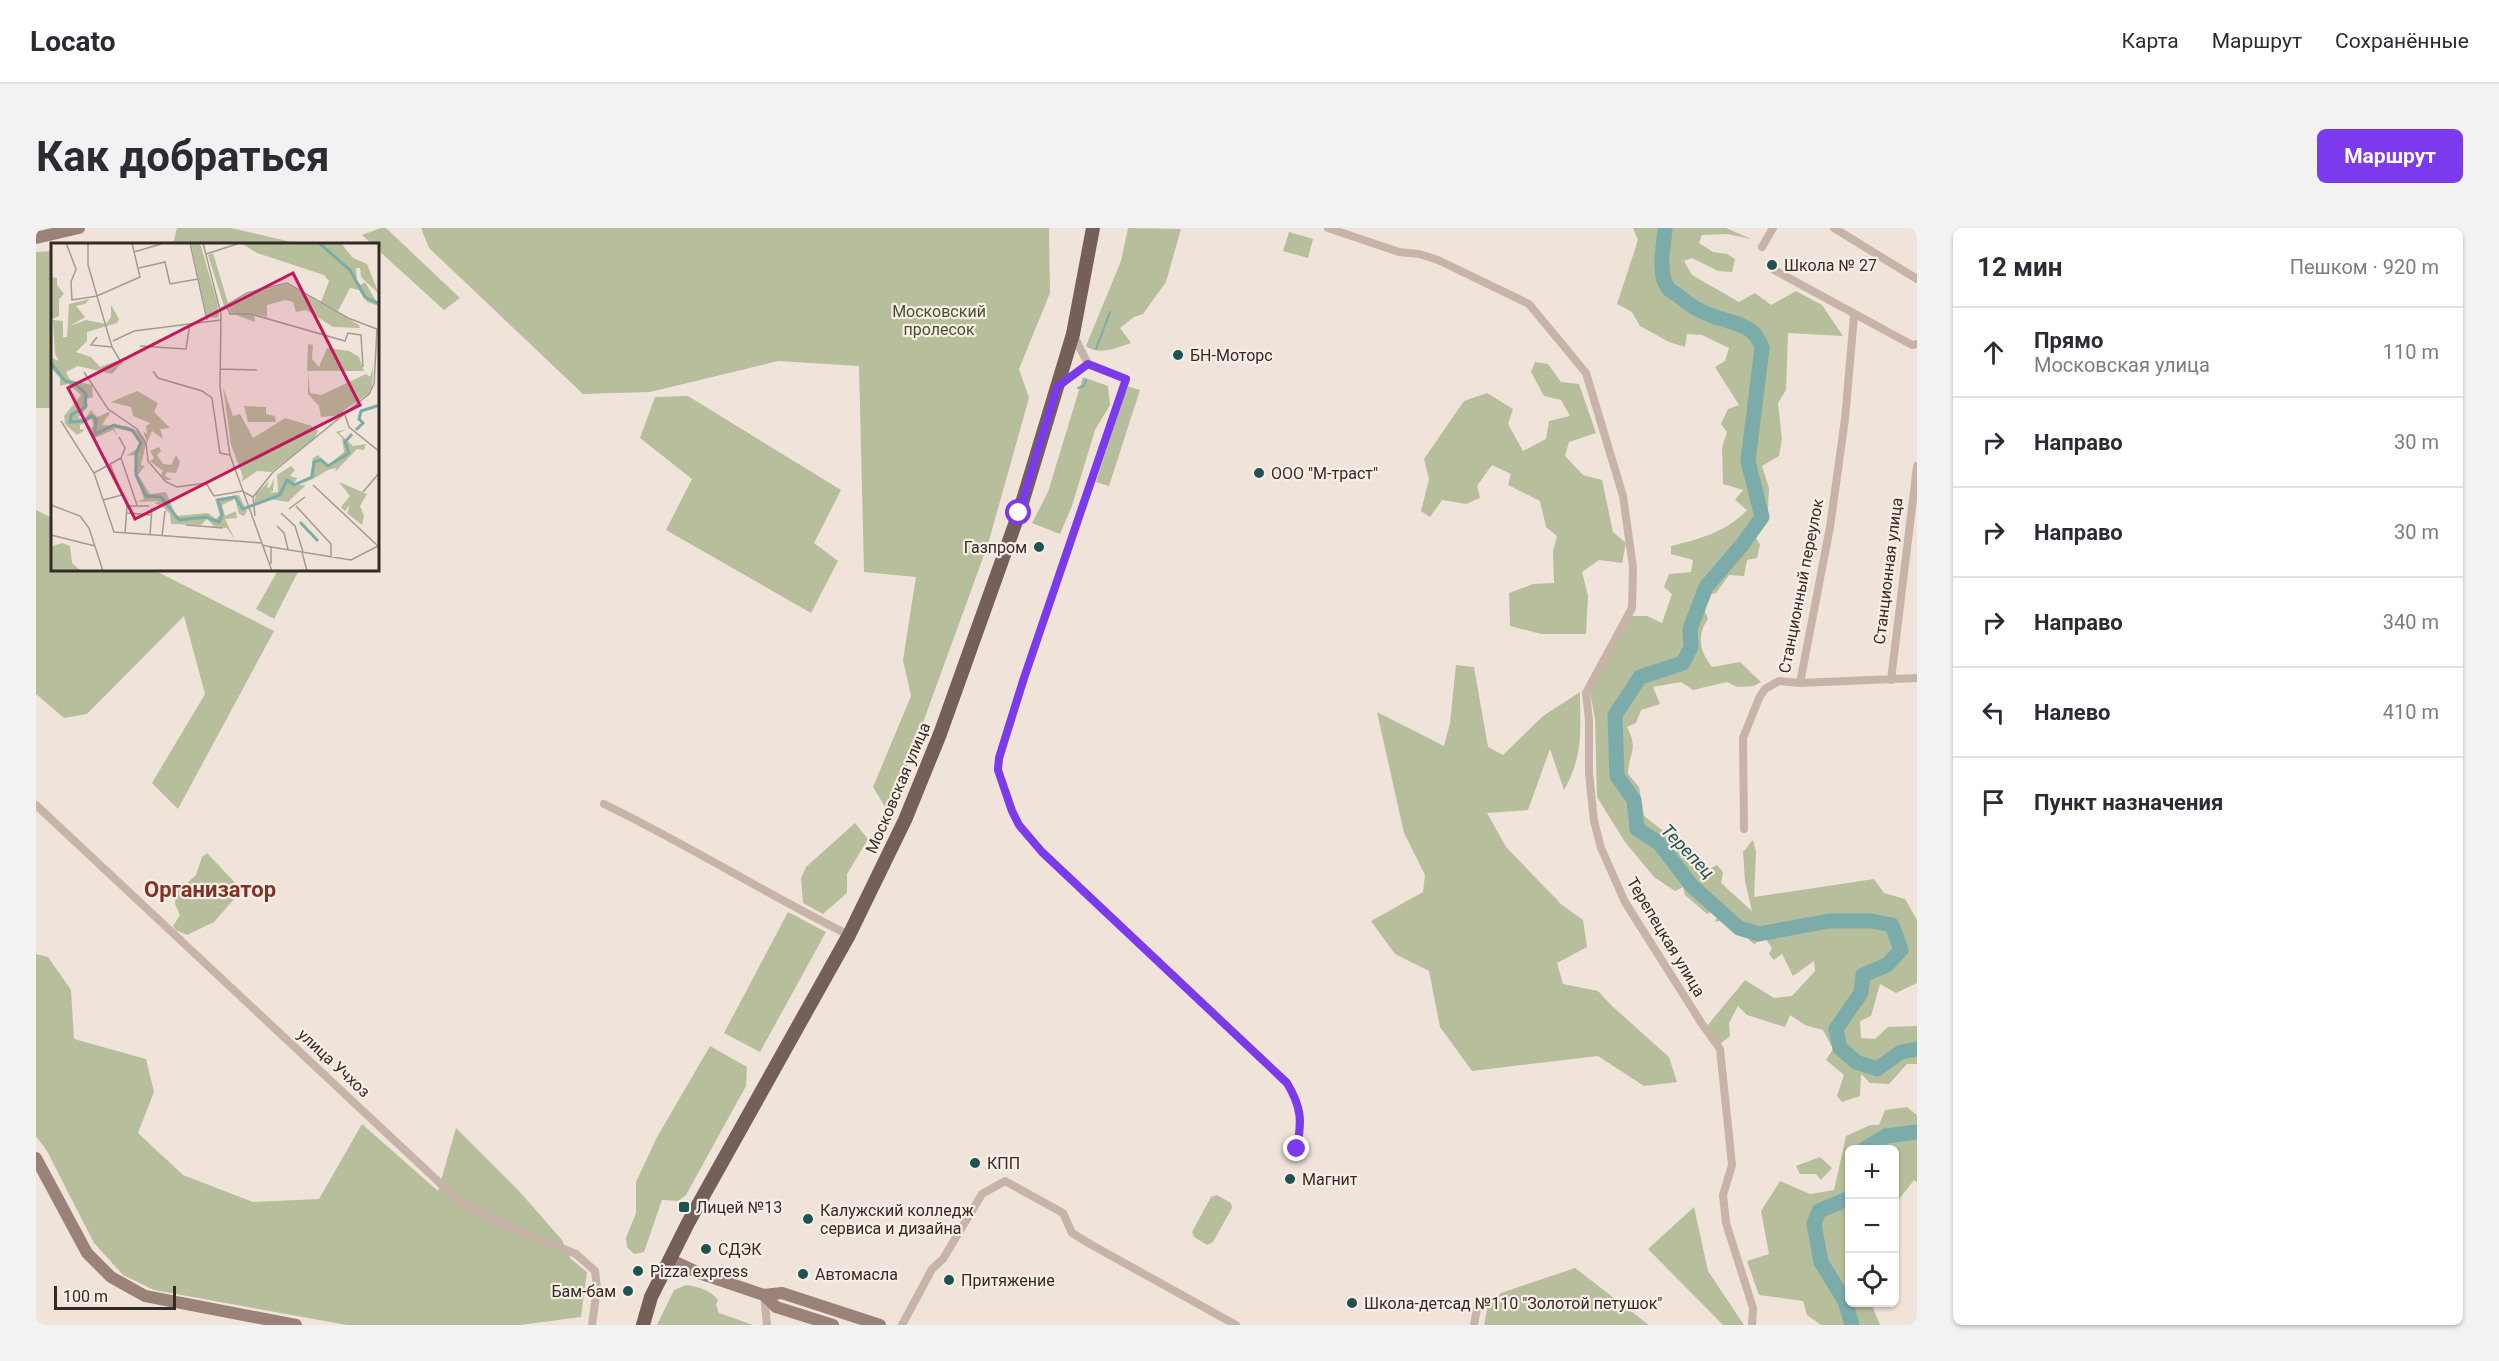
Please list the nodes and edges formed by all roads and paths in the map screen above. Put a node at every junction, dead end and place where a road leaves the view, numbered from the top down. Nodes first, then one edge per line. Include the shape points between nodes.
1 (79, 228) edge
2 (1093, 228) edge
3 (1328, 228) edge
4 (1773, 228) edge
5 (1834, 228) edge
6 (36, 238) edge
7 (1762, 247) dead end
8 (1774, 270) dead end
9 (1917, 279) edge
10 (1854, 316) junction
11 (1073, 334) junction
12 (1917, 344) edge
13 (1088, 364) junction
14 (1057, 387) junction
15 (1917, 466) edge
16 (1917, 678) edge
17 (1891, 680) junction
18 (1800, 683) junction
19 (604, 804) dead end
20 (36, 805) edge
21 (1744, 829) dead end
22 (849, 936) junction
23 (1297, 1149) dead end
24 (36, 1158) edge
25 (669, 1259) junction
26 (764, 1295) junction
27 (1478, 1304) dead end
28 (296, 1325) edge
29 (592, 1325) edge
30 (644, 1325) edge
31 (767, 1325) edge
32 (833, 1325) edge
33 (880, 1325) edge
34 (902, 1325) edge
35 (1236, 1325) edge
36 (1474, 1325) edge
37 (1752, 1325) edge

1 - 6 street
2 - 11 main road, Московская улица
3 - 37 street, Терепецкая улица via 1399,252 1438,260 1529,304 1586,373 1623,496 1633,567 1632,608 1586,693 1594,821 1601,848 1625,902 1720,1049 1732,1165 1723,1195 1726,1223 1753,1308
4 - 7 street
5 - 9 street
8 - 10 street
10 - 12 street
10 - 18 street, Станционный переулок via 1830,527
11 - 13 street
11 - 14 main road, Московская улица
13 - 14 street
13 - 23 street via 1126,379 1024,678 998,770 1019,825 1042,852 1287,1083 1300,1112
14 - 22 main road, Московская улица via 1019,513 940,734 905,820
15 - 17 street, Станционная улица
16 - 17 street
17 - 18 street
18 - 21 street, Станционный переулок via 1779,681 1765,689 1743,738
19 - 22 street
20 - 29 street, улица Учхоз via 457,1199 493,1220 576,1254 595,1271
22 - 25 main road, Московская улица
24 - 28 street via 87,1253 111,1277 145,1296
25 - 26 street
25 - 30 main road, Московская улица via 651,1297
26 - 31 street
26 - 32 street via 776,1307
26 - 33 street via 782,1293
27 - 36 street
34 - 35 street via 932,1269 944,1259 982,1194 1005,1181 1063,1213 1072,1233

